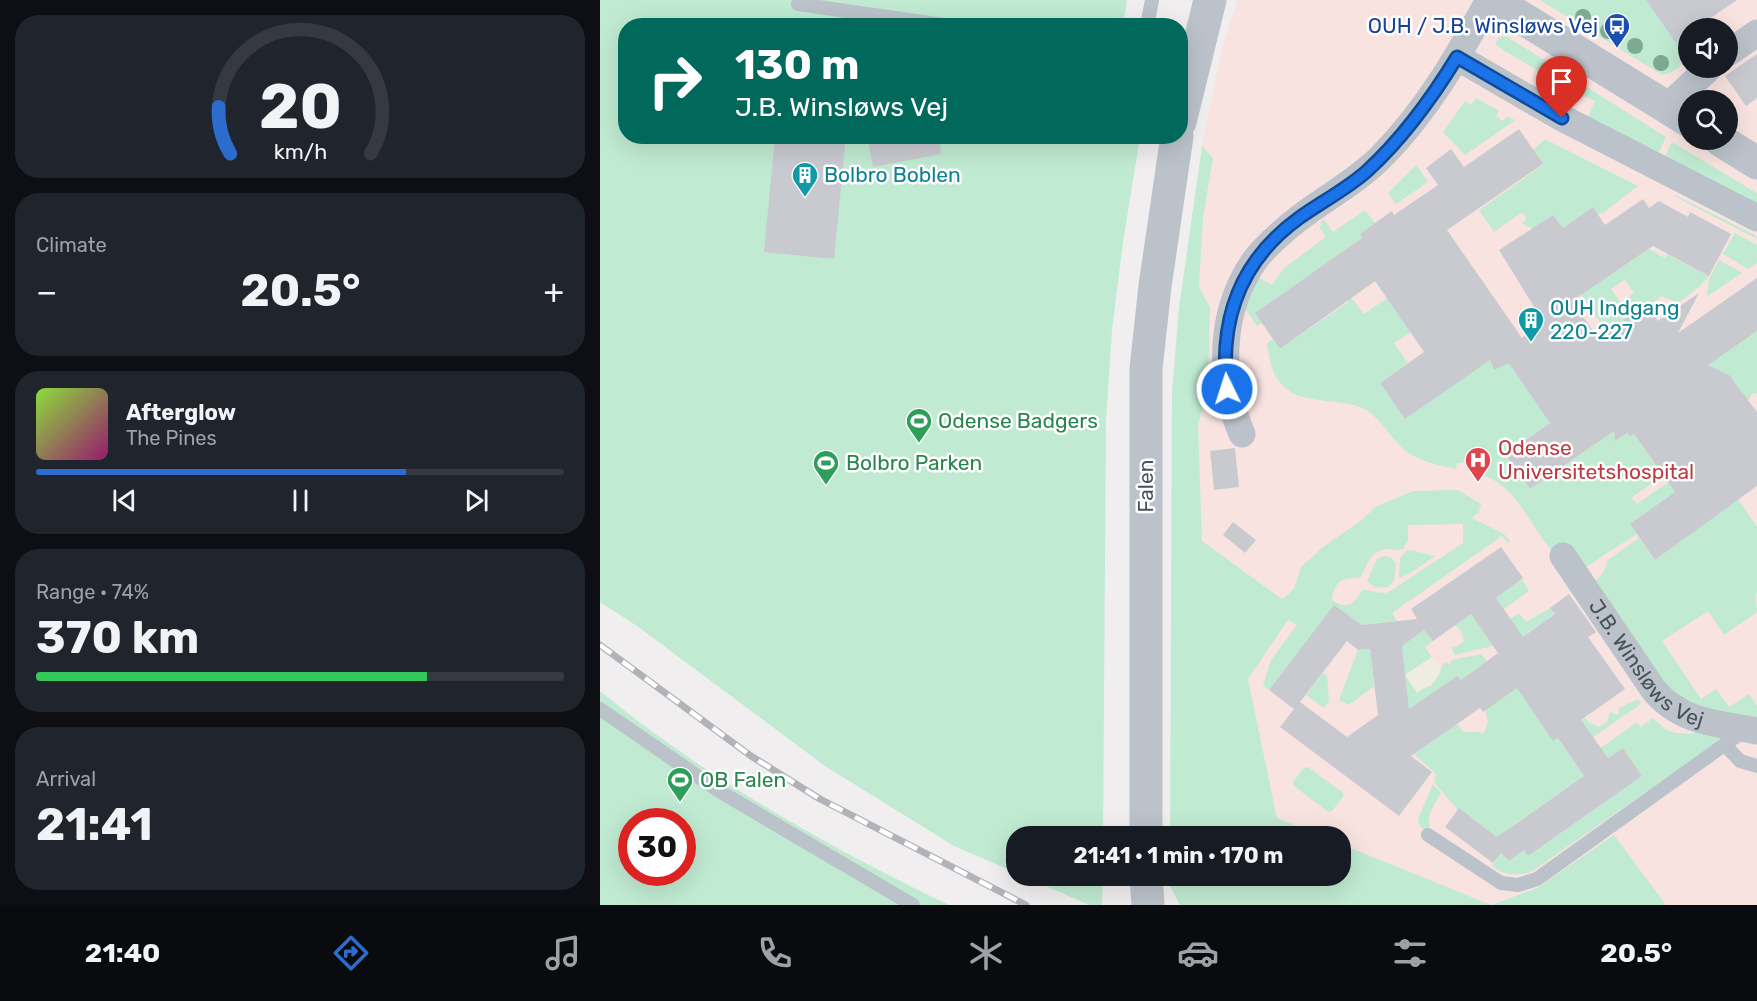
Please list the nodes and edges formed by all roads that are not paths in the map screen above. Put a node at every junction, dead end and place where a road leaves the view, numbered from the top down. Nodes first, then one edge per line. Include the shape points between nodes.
1 (1152, 0) edge
2 (1210, 0) edge
3 (1491, 0) edge
4 (798, 4) dead end
5 (895, 18) edge
6 (1149, 18) edge
7 (1757, 33) edge
8 (1738, 46) edge
9 (1457, 57) junction
10 (1188, 89) edge
11 (1678, 114) edge
12 (1176, 144) edge
13 (1736, 150) edge
14 (1757, 163) edge
15 (1757, 218) edge
16 (1242, 434) dead end
17 (1563, 556) dead end
18 (600, 709) edge
19 (1752, 730) edge
20 (1725, 745) junction
21 (1757, 766) edge
22 (1146, 826) edge
23 (1428, 835) dead end
24 (913, 905) edge

1 - 6 lane
2 - 10 street
3 - 9 street
3 - 11 street
4 - 5 lane
7 - 8 street
9 - 15 street via 1562,118
9 - 16 street via 1414,120 1382,156 1280,234 1256,259 1243,280 1229,321 1225,357 1227,389
12 - 22 street, Falen via 1146,369
13 - 14 street
17 - 19 street, J.B. Winsløws Vej via 1660,698 1682,714
18 - 24 lane via 719,791
19 - 20 lane
20 - 21 lane via 1740,761
20 - 23 lane via 1537,879 1518,885 1501,883

